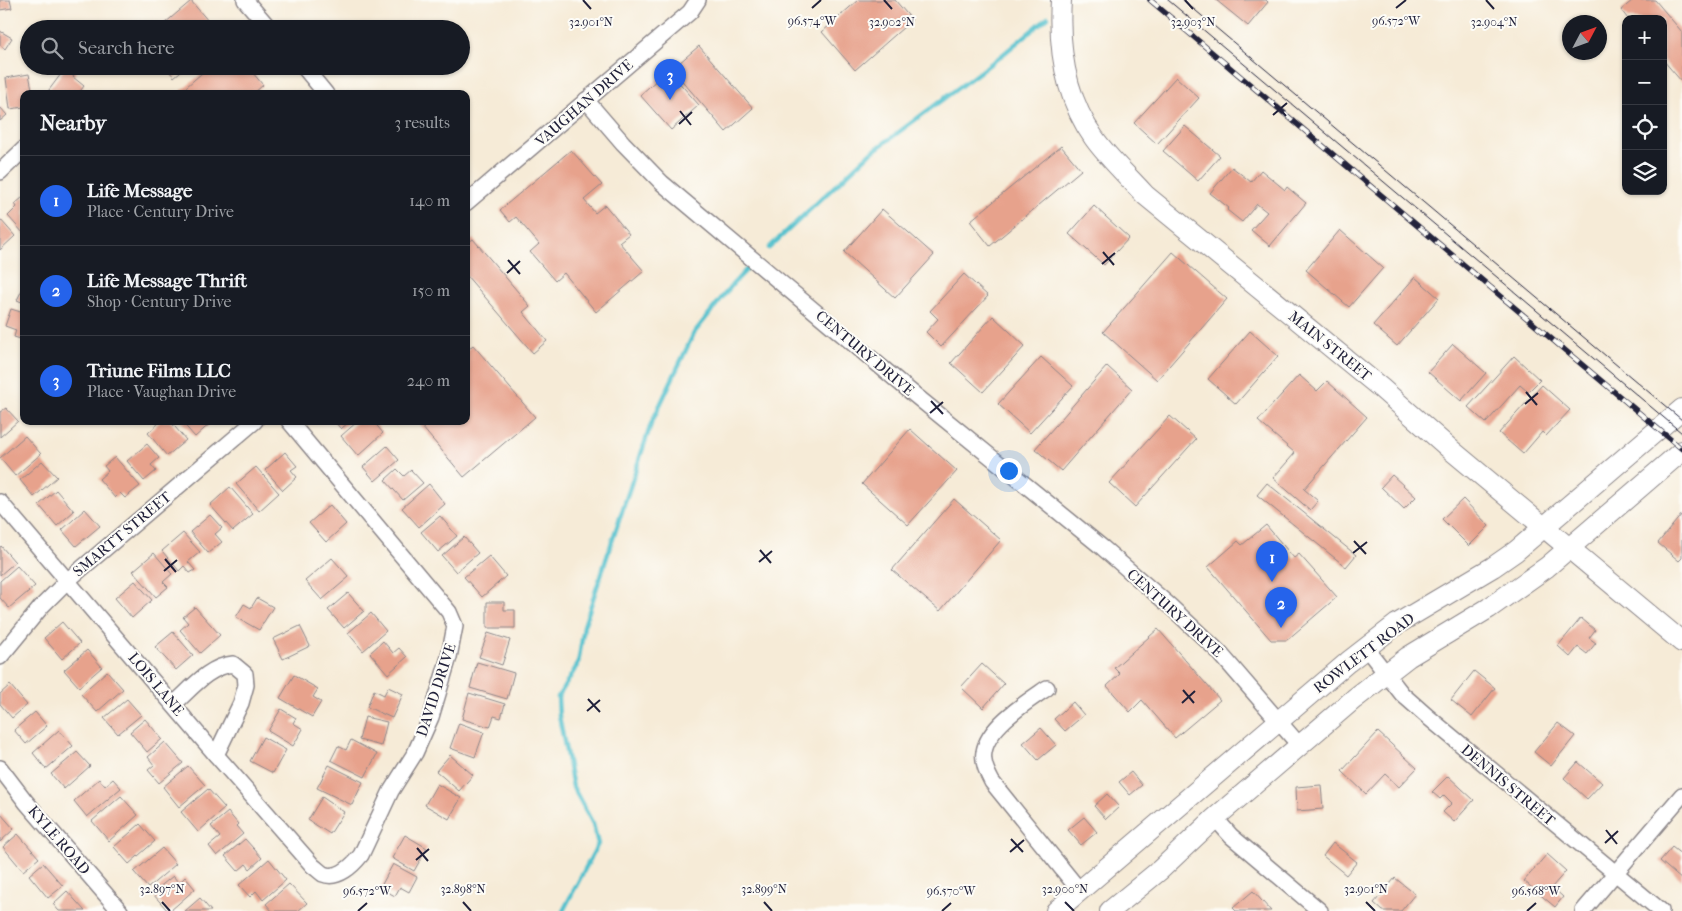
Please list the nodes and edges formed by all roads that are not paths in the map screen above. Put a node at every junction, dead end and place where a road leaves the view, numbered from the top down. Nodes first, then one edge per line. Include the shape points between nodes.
1 (245, 0) edge
2 (698, 0) edge
3 (1060, 0) edge
4 (262, 20) edge
5 (310, 75) edge
6 (323, 90) edge
7 (586, 100) junction
8 (20, 153) edge
9 (0, 172) edge
10 (470, 200) edge
11 (1682, 409) edge
12 (249, 425) edge
13 (292, 425) edge
14 (1682, 451) edge
15 (0, 502) edge
16 (1543, 527) junction
17 (1570, 548) junction
18 (68, 581) junction
19 (1682, 642) edge
20 (1366, 648) junction
21 (0, 656) edge
22 (1386, 674) junction
23 (1047, 688) dead end
24 (174, 704) junction
25 (1279, 721) junction
26 (1300, 746) junction
27 (216, 755) junction
28 (0, 768) edge
29 (1682, 795) edge
30 (1215, 818) junction
31 (313, 866) joint
32 (1616, 874) junction
33 (1080, 891) junction
34 (120, 911) edge
35 (1056, 911) edge
36 (1110, 911) edge
37 (1320, 911) edge
38 (1583, 911) edge
39 (1661, 911) edge

1 - 4 street
2 - 7 street, VAUGHAN DRIVE via 690,12
3 - 16 main road, MAIN STREET via 1060,40 1072,99 1094,138 1115,164 1146,194
5 - 6 street
7 - 10 street, VAUGHAN DRIVE
7 - 25 street, CENTURY DRIVE via 662,183 1170,606 1219,652
8 - 9 street
11 - 16 main road, ROWLETT ROAD
12 - 18 street, SMARTT STREET
13 - 31 street, DAVID DRIVE via 449,612 456,626 430,717 415,753 391,791 361,855 342,872 332,876 322,874
14 - 17 main road, ROWLETT ROAD
15 - 18 street, LOIS LANE
16 - 17 main road, MAIN STREET
16 - 20 main road, ROWLETT ROAD via 1493,567 1397,624
17 - 19 main road, MAIN STREET
17 - 22 main road, ROWLETT ROAD via 1488,608
18 - 21 street, SMARTT STREET
18 - 24 street, LOIS LANE
20 - 22 street, DENNIS STREET
20 - 25 main road, ROWLETT ROAD
22 - 26 main road, ROWLETT ROAD
22 - 32 street, DENNIS STREET via 1402,694 1428,717
23 - 33 street via 1001,723 984,751 984,761 992,782
24 - 27 street, LOIS LANE
24 - 27 street via 222,665 233,664 245,674 241,703
25 - 26 street, CENTURY DRIVE
25 - 33 main road, ROWLETT ROAD
26 - 30 main road, ROWLETT ROAD
27 - 31 street, LOIS LANE
28 - 34 street, KYLE ROAD
29 - 32 street
30 - 36 main road, ROWLETT ROAD
30 - 37 street via 1231,836
32 - 38 street
32 - 39 street, DENNIS STREET
33 - 35 main road, ROWLETT ROAD

